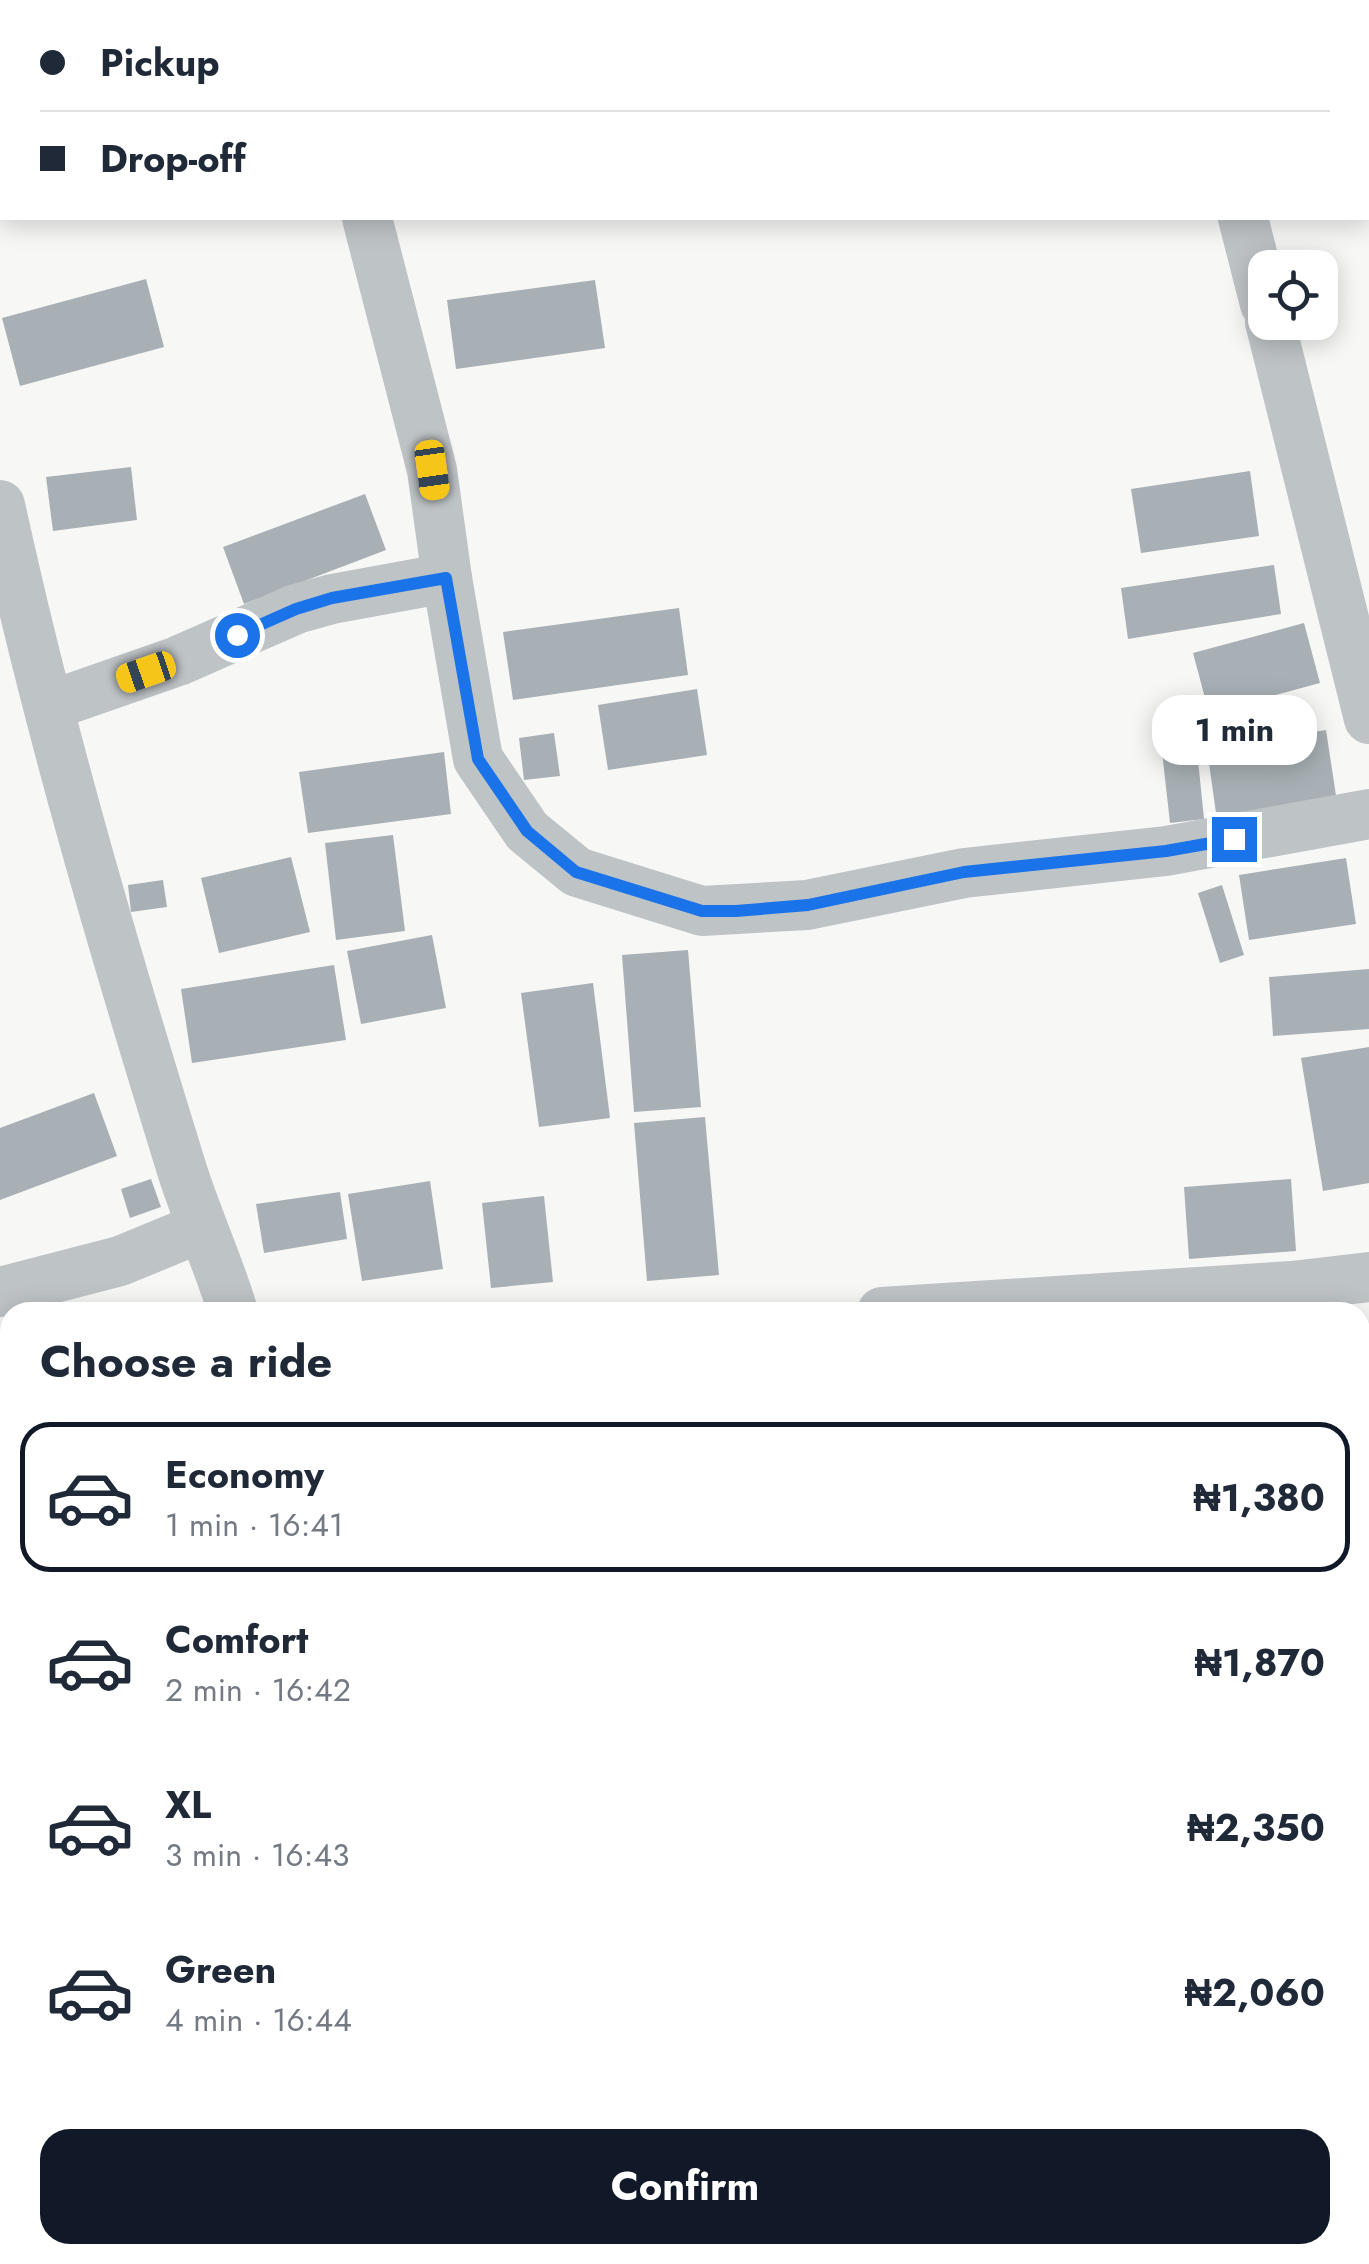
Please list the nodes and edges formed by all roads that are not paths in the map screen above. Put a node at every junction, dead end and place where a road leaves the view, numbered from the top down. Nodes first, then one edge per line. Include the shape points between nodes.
1 (368, 220) edge
2 (1244, 220) edge
3 (1251, 250) edge
4 (1274, 340) edge
5 (0, 505) edge
6 (446, 578) junction
7 (49, 706) junction
8 (1369, 719) edge
9 (1369, 814) edge
10 (200, 1228) junction
11 (1369, 1277) edge
12 (0, 1292) edge
13 (229, 1302) edge
14 (1040, 1302) edge

1 - 6 street via 432,470
2 - 3 street
4 - 8 street
5 - 7 street
6 - 7 street via 296,609
6 - 9 street via 478,759 527,831 576,872 702,911 808,905 964,872 1166,851
7 - 10 street via 111,941
10 - 12 street via 120,1260
10 - 13 street
11 - 14 street

